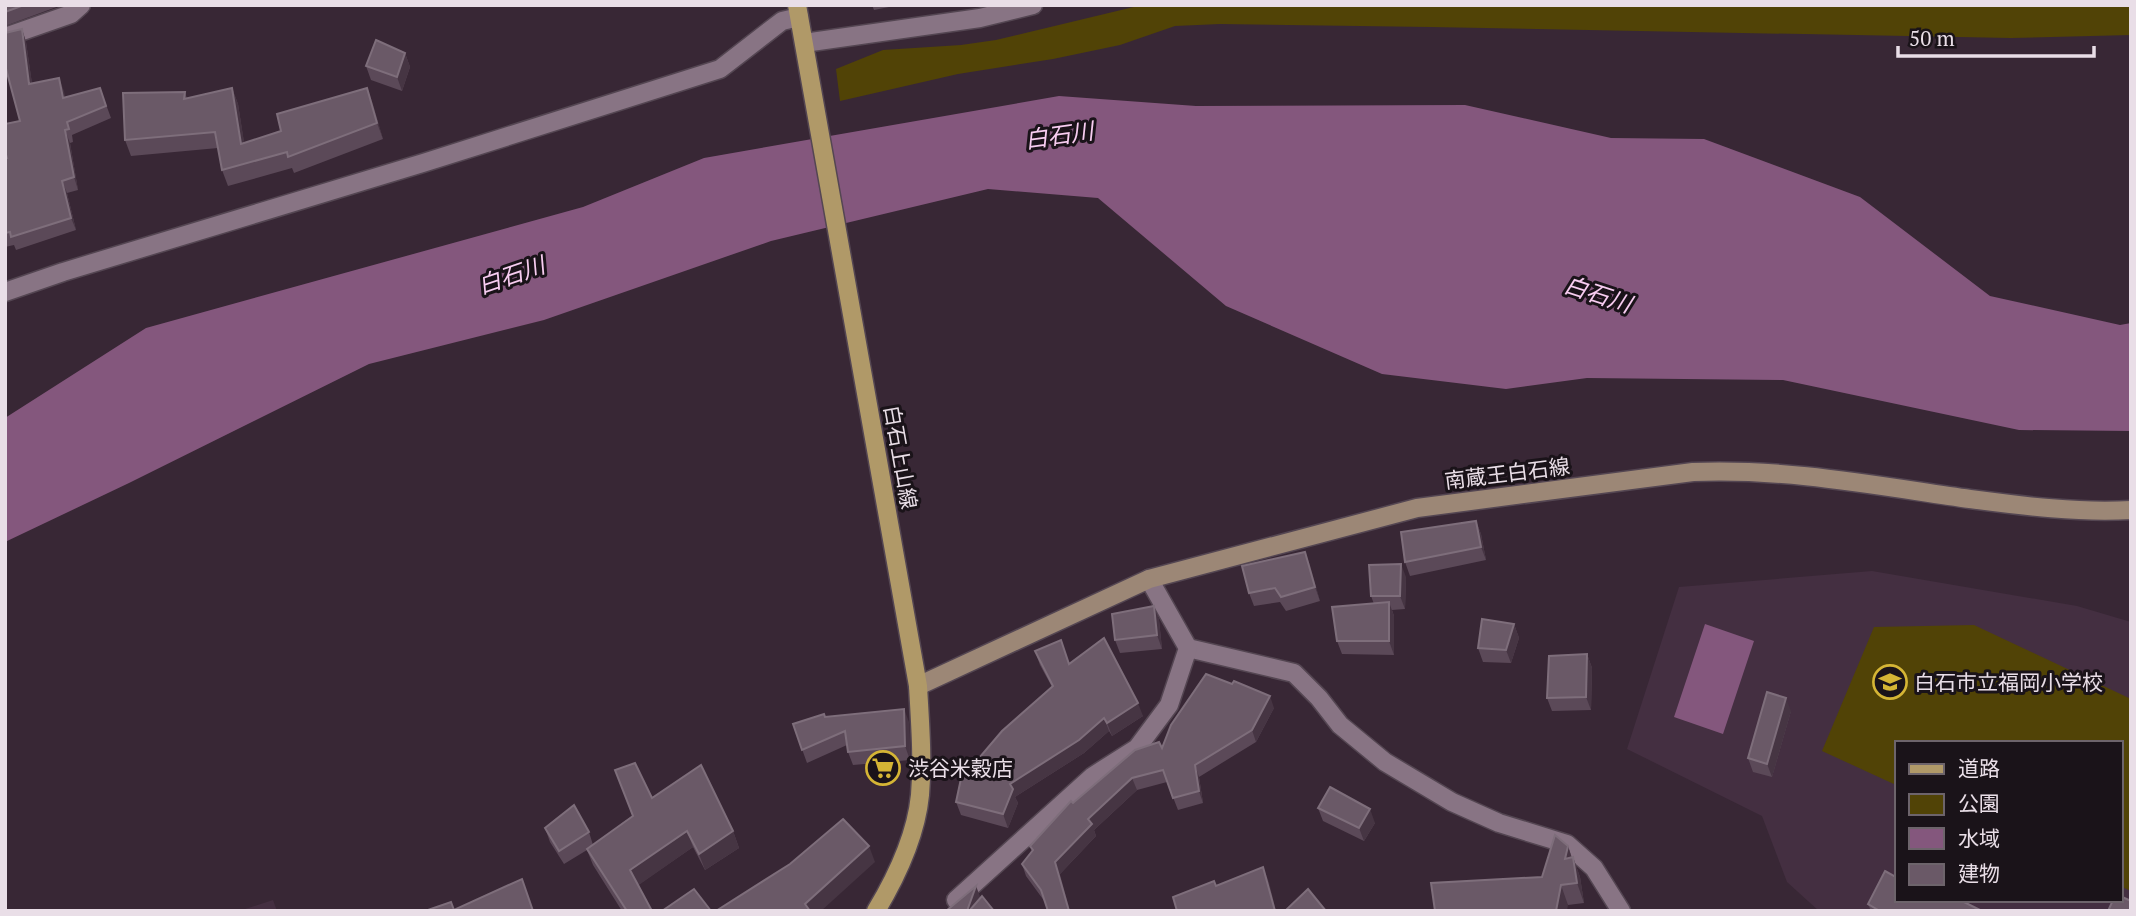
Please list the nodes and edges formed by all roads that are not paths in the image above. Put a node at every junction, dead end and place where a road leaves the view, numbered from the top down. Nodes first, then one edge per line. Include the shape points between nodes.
1 (82, 5) edge
2 (1033, 5) edge
3 (798, 11) edge
4 (5, 37) edge
5 (804, 43) junction
6 (5, 292) edge
7 (2131, 510) edge
8 (1149, 579) junction
9 (1188, 648) junction
10 (918, 686) junction
11 (956, 900) edge
12 (876, 911) edge
13 (1621, 911) edge

1 - 4 street via 71,14
2 - 5 street via 980,18
3 - 5 main road, 白石上山線
3 - 6 street via 720,69
5 - 10 main road, 白石上山線
7 - 8 main road, 南蔵王白石線 via 2036,508 1776,472 1693,472 1418,508
8 - 9 street
8 - 10 main road, 南蔵王白石線
9 - 11 street via 1169,705 1136,748 1093,776
9 - 13 street via 1294,673 1340,725 1385,762 1487,818 1567,844 1594,868
10 - 12 main road, 白石上山線 via 920,797 907,849

